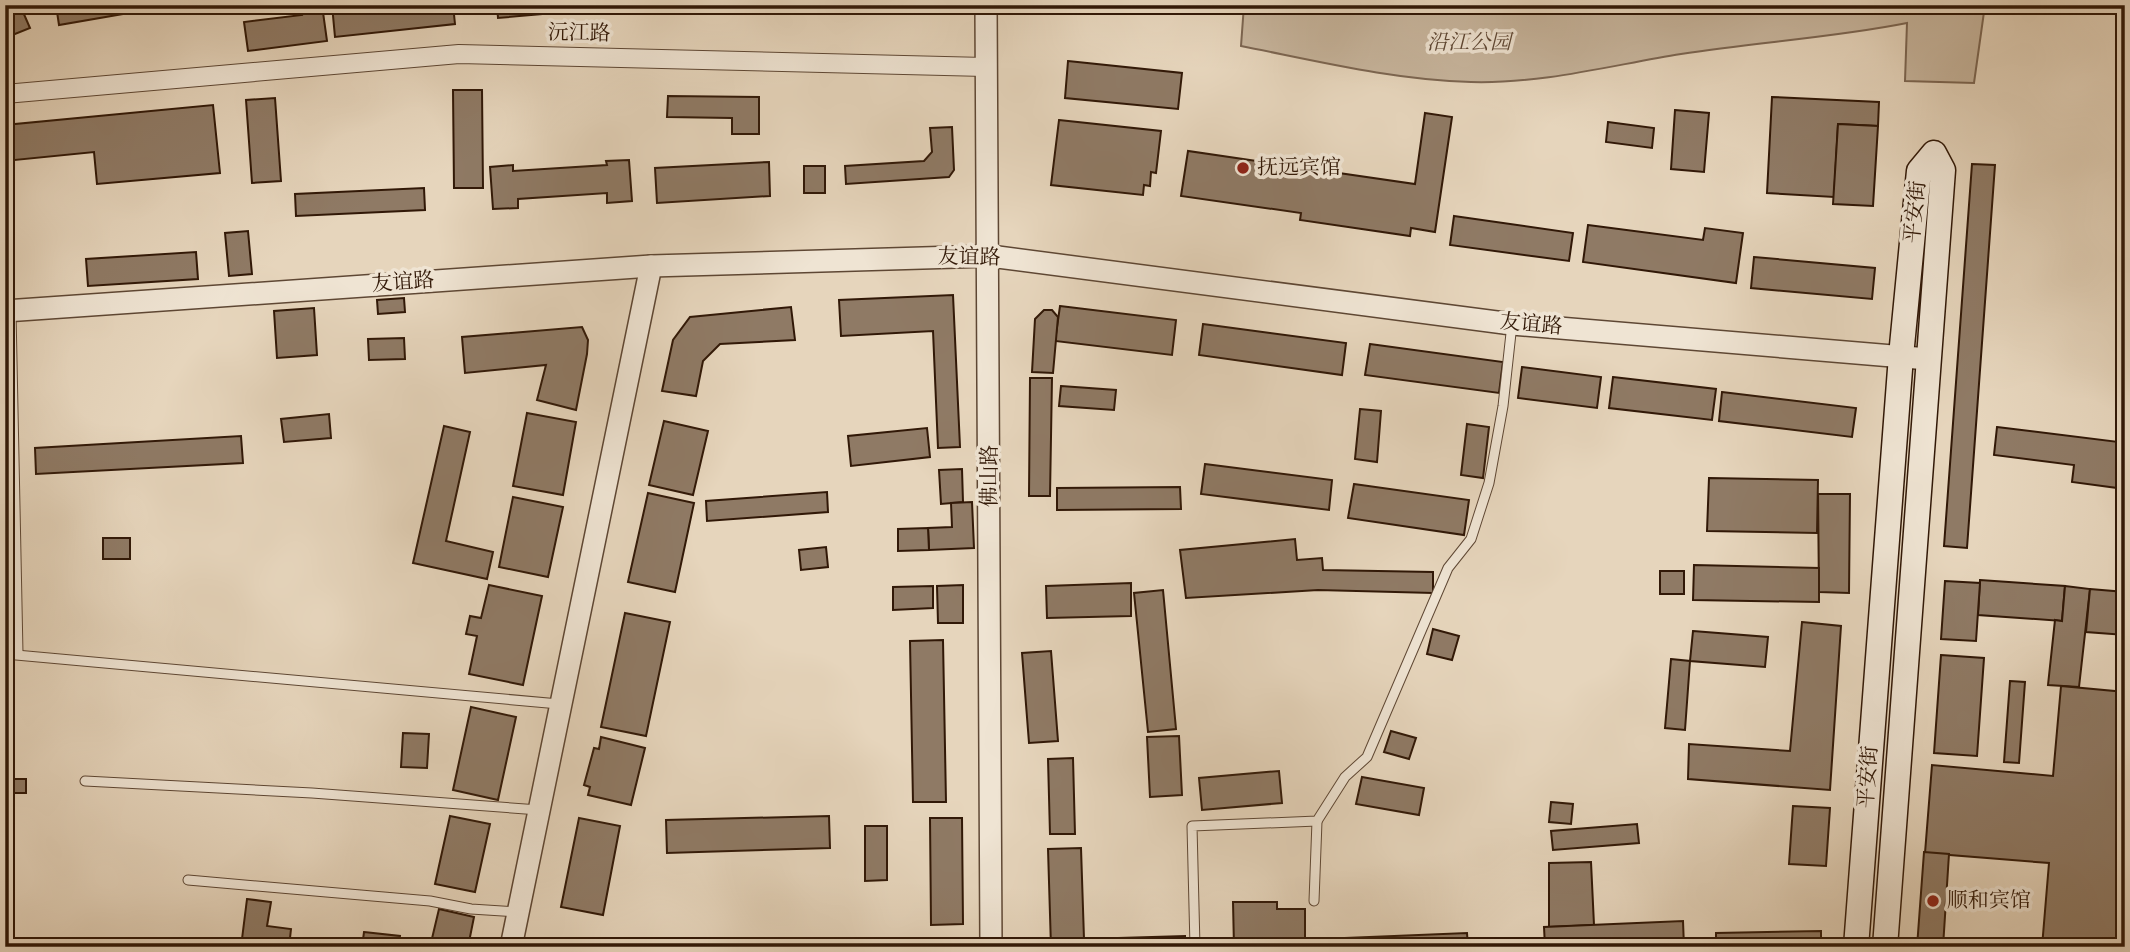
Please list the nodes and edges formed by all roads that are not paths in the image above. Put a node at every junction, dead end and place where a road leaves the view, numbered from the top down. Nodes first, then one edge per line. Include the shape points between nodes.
1 (986, 5) edge
2 (985, 66) junction
3 (5, 94) edge
4 (990, 256) junction
5 (651, 266) junction
6 (8, 311) edge
7 (1512, 324) junction
8 (1901, 356) junction
9 (1928, 359) junction
10 (18, 653) junction
11 (5, 654) edge
12 (559, 704) junction
13 (85, 781) dead end
14 (539, 810) junction
15 (1317, 821) junction
16 (188, 880) dead end
17 (1314, 901) dead end
18 (518, 912) junction
19 (512, 947) edge
20 (991, 947) edge
21 (1195, 947) edge
22 (1856, 947) edge
23 (1885, 947) edge

1 - 2 street, 佛山路
2 - 3 street, 沅江路 via 459,54
2 - 4 street, 佛山路
4 - 5 street, 友谊路
4 - 7 street, 友谊路
4 - 20 street, 佛山路
5 - 6 street, 友谊路
5 - 12 street
6 - 10 lane
7 - 8 street, 友谊路
7 - 15 lane via 1494,458 1472,539 1448,568 1367,757 1345,777
8 - 9 street, 友谊路
8 - 9 main road, 平安街 via 1920,171 1934,153 1943,170
8 - 22 main road, 平安街
9 - 23 main road, 平安街
10 - 11 lane
10 - 12 lane
12 - 14 street
13 - 14 lane
14 - 18 street
15 - 17 lane
15 - 21 lane via 1192,826
16 - 18 lane
18 - 19 street

